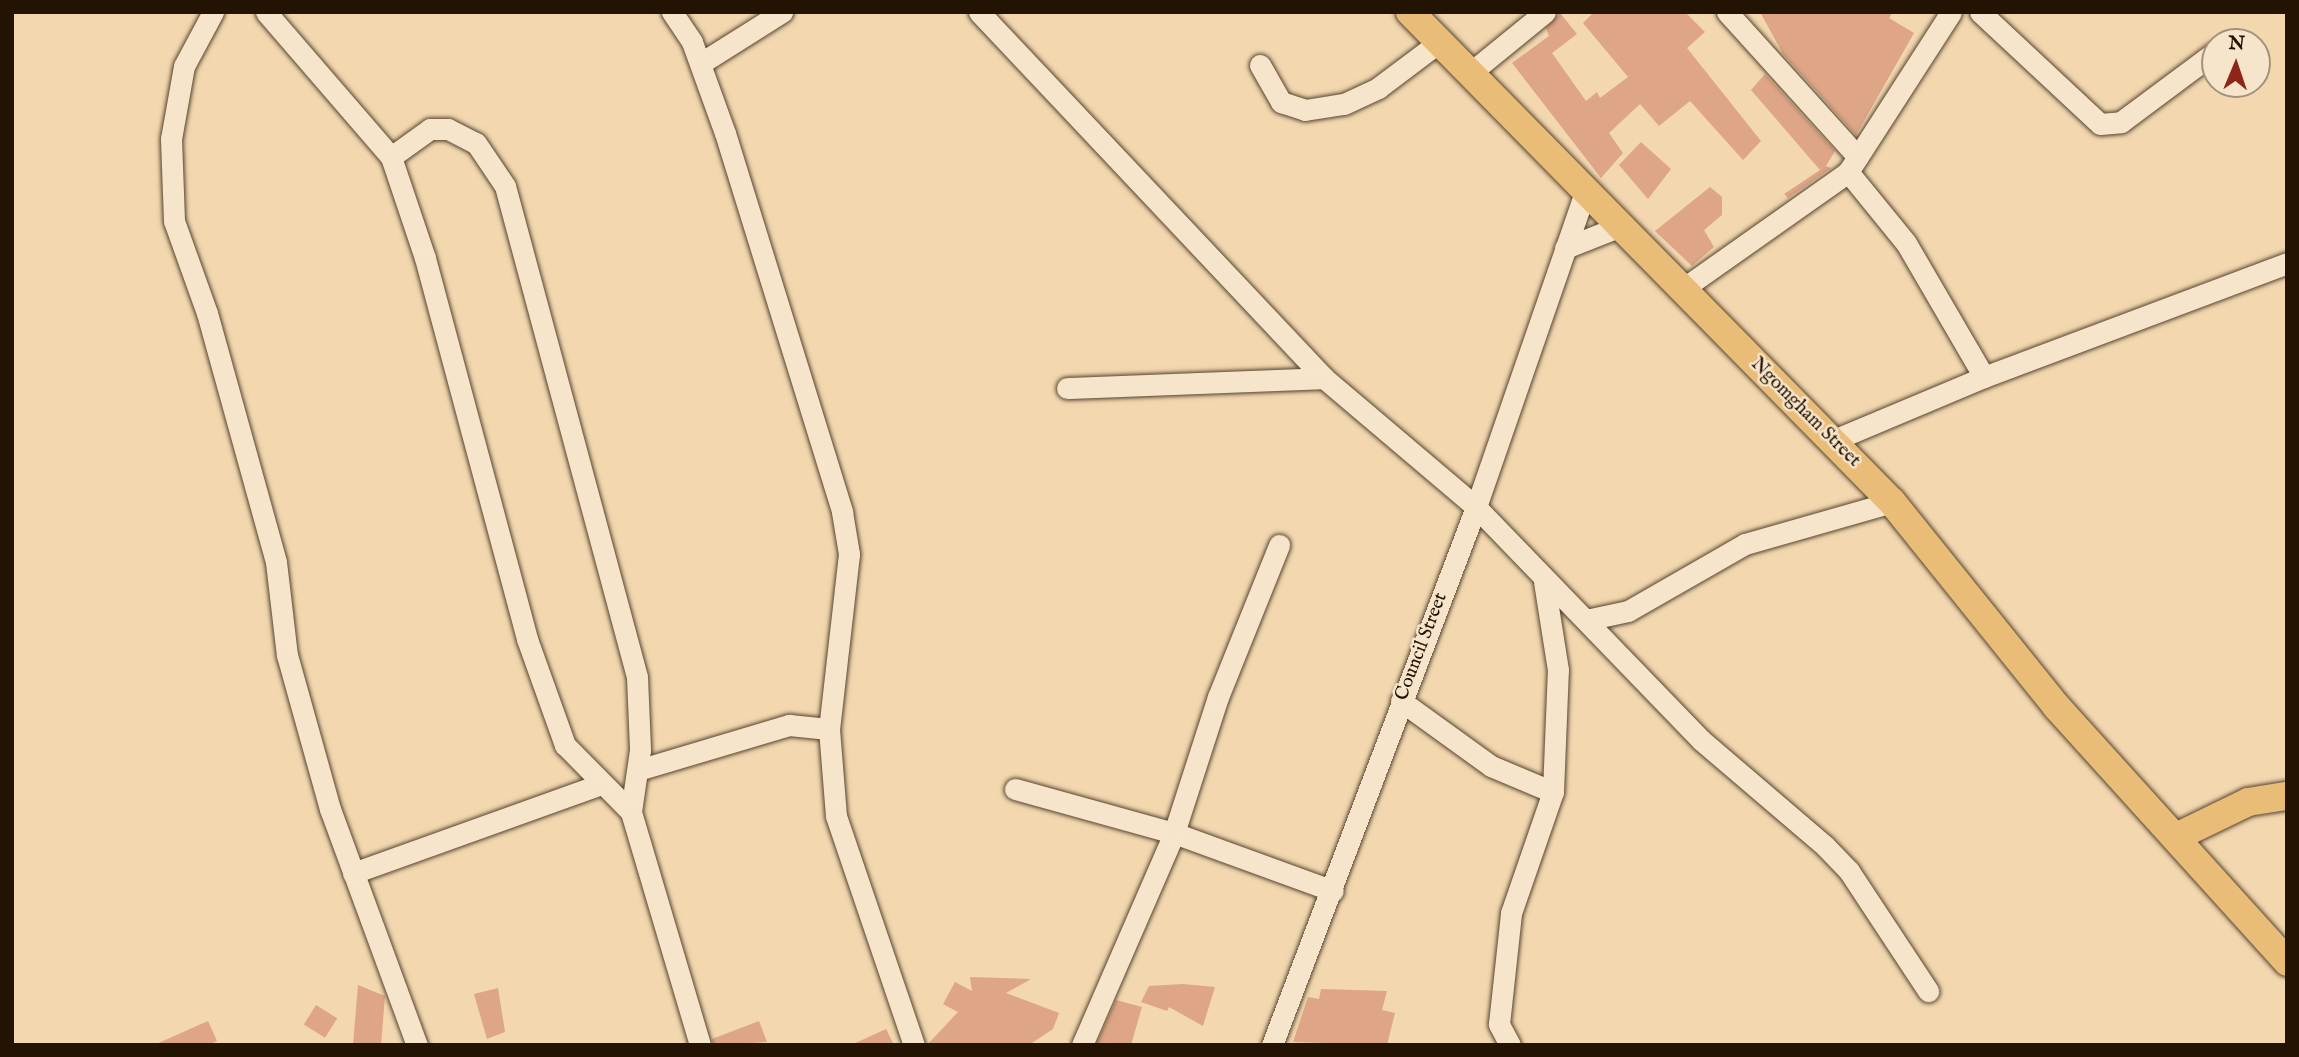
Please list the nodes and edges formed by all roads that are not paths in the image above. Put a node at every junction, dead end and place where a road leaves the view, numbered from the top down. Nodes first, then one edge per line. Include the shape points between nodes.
1 (214, 12) edge
2 (265, 12) edge
3 (672, 12) edge
4 (782, 12) edge
5 (979, 12) edge
6 (1410, 12) edge
7 (1545, 12) edge
8 (1727, 12) edge
9 (1951, 12) edge
10 (1980, 12) edge
11 (1439, 42) junction
12 (701, 63) junction
13 (2201, 63) edge
14 (1260, 65) dead end
15 (1469, 74) junction
16 (391, 157) junction
17 (1853, 164) junction
18 (1585, 193) junction
19 (1618, 227) junction
20 (1565, 248) junction
21 (2287, 262) edge
22 (1681, 290) junction
23 (1984, 377) junction
24 (1324, 379) junction
25 (1067, 388) dead end
26 (1834, 440) junction
27 (1892, 502) junction
28 (1476, 507) junction
29 (1279, 545) dead end
30 (1544, 582) junction
31 (1628, 611) junction
32 (1586, 620) junction
33 (1612, 643) junction
34 (1401, 701) junction
35 (828, 729) junction
36 (638, 770) junction
37 (599, 785) junction
38 (1015, 789) dead end
39 (1553, 792) junction
40 (2287, 796) edge
41 (631, 812) junction
42 (1174, 833) junction
43 (2176, 837) junction
44 (353, 873) junction
45 (1333, 891) junction
46 (2287, 962) edge
47 (1928, 991) dead end
48 (417, 1045) edge
49 (700, 1045) edge
50 (914, 1045) edge
51 (1082, 1045) edge
52 (1272, 1045) edge
53 (1510, 1045) edge

1 - 44 street via 184,66 171,139 174,221 276,562 287,656
2 - 16 street
3 - 12 street
4 - 12 street
5 - 24 street
6 - 11 main road, Ngomgham Street
7 - 15 street
8 - 17 street
9 - 17 street
10 - 13 street via 2100,124 2122,122
11 - 14 street via 1378,88 1344,104 1305,110 1281,102
11 - 15 main road, Ngomgham Street
12 - 35 street via 842,512 849,554
15 - 18 main road, Ngomgham Street
16 - 36 street via 430,129 448,129 476,143 505,186 637,677
16 - 37 street via 433,285 527,639 565,745
17 - 22 street
17 - 23 street via 1906,243
18 - 19 main road, Ngomgham Street
18 - 20 street, Council Street
19 - 20 street
19 - 22 main road, Ngomgham Street
20 - 28 street, Council Street
21 - 23 street
22 - 26 main road, Ngomgham Street
23 - 26 street
24 - 25 street
24 - 28 street
26 - 27 main road, Ngomgham Street
27 - 31 street via 1745,544
27 - 43 main road, Ngomgham Street via 2056,706
28 - 30 street
28 - 34 street, Council Street
29 - 42 street via 1218,697
30 - 32 street
30 - 39 street via 1558,670
31 - 32 street
31 - 33 street
32 - 33 street
33 - 47 street via 1700,740 1849,871
34 - 39 street via 1491,766
34 - 45 street, Council Street
35 - 36 street via 789,725
35 - 50 street via 835,816
36 - 41 street
37 - 41 street
37 - 44 street
38 - 42 street
39 - 53 street via 1511,913 1499,1024
40 - 43 main road via 2248,802
41 - 49 street
42 - 45 street
42 - 51 street
43 - 46 main road, Ngomgham Street
44 - 48 street
45 - 52 street, Council Street

